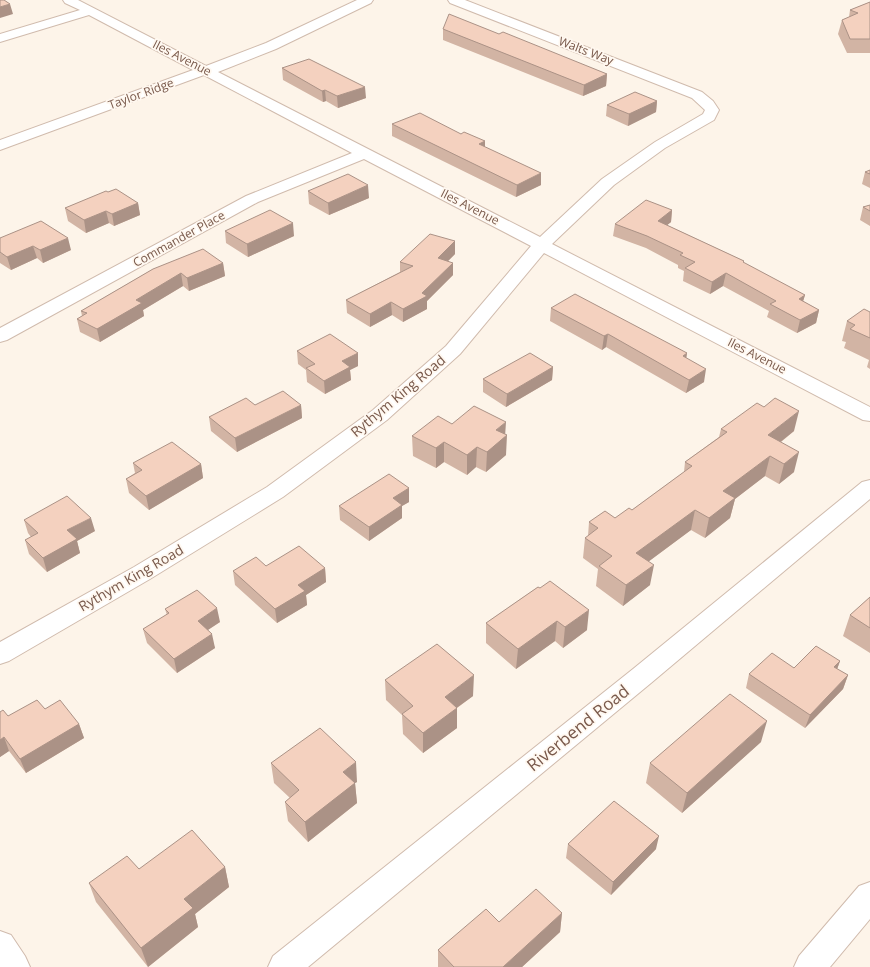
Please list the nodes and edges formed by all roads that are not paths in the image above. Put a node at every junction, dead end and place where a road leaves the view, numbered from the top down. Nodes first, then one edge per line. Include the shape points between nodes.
1 (69, 0) edge
2 (367, 0) edge
3 (454, 0) edge
4 (91, 11) junction
5 (0, 38) edge
6 (205, 70) junction
7 (712, 110) joint
8 (0, 145) edge
9 (365, 153) junction
10 (541, 244) junction
11 (0, 336) edge
12 (870, 415) edge
13 (870, 486) edge
14 (0, 654) edge
15 (870, 896) edge
16 (0, 946) edge
17 (14, 967) edge
18 (284, 967) edge
19 (810, 967) edge

1 - 4 street, Iles Avenue
2 - 6 street, Taylor Ridge via 271,46
3 - 7 street, Walts Way via 697,95
4 - 5 street
4 - 6 street, Iles Avenue
6 - 8 street, Taylor Ridge
6 - 9 street, Iles Avenue
7 - 10 street, Rythym King Road via 709,117 660,145 608,182
9 - 10 street, Iles Avenue
9 - 11 street, Commander Place via 252,199
10 - 12 street, Iles Avenue
10 - 14 street, Rythym King Road via 452,350 380,415 275,492 142,573
13 - 18 street, Riverbend Road via 642,676
15 - 19 street
16 - 17 street

